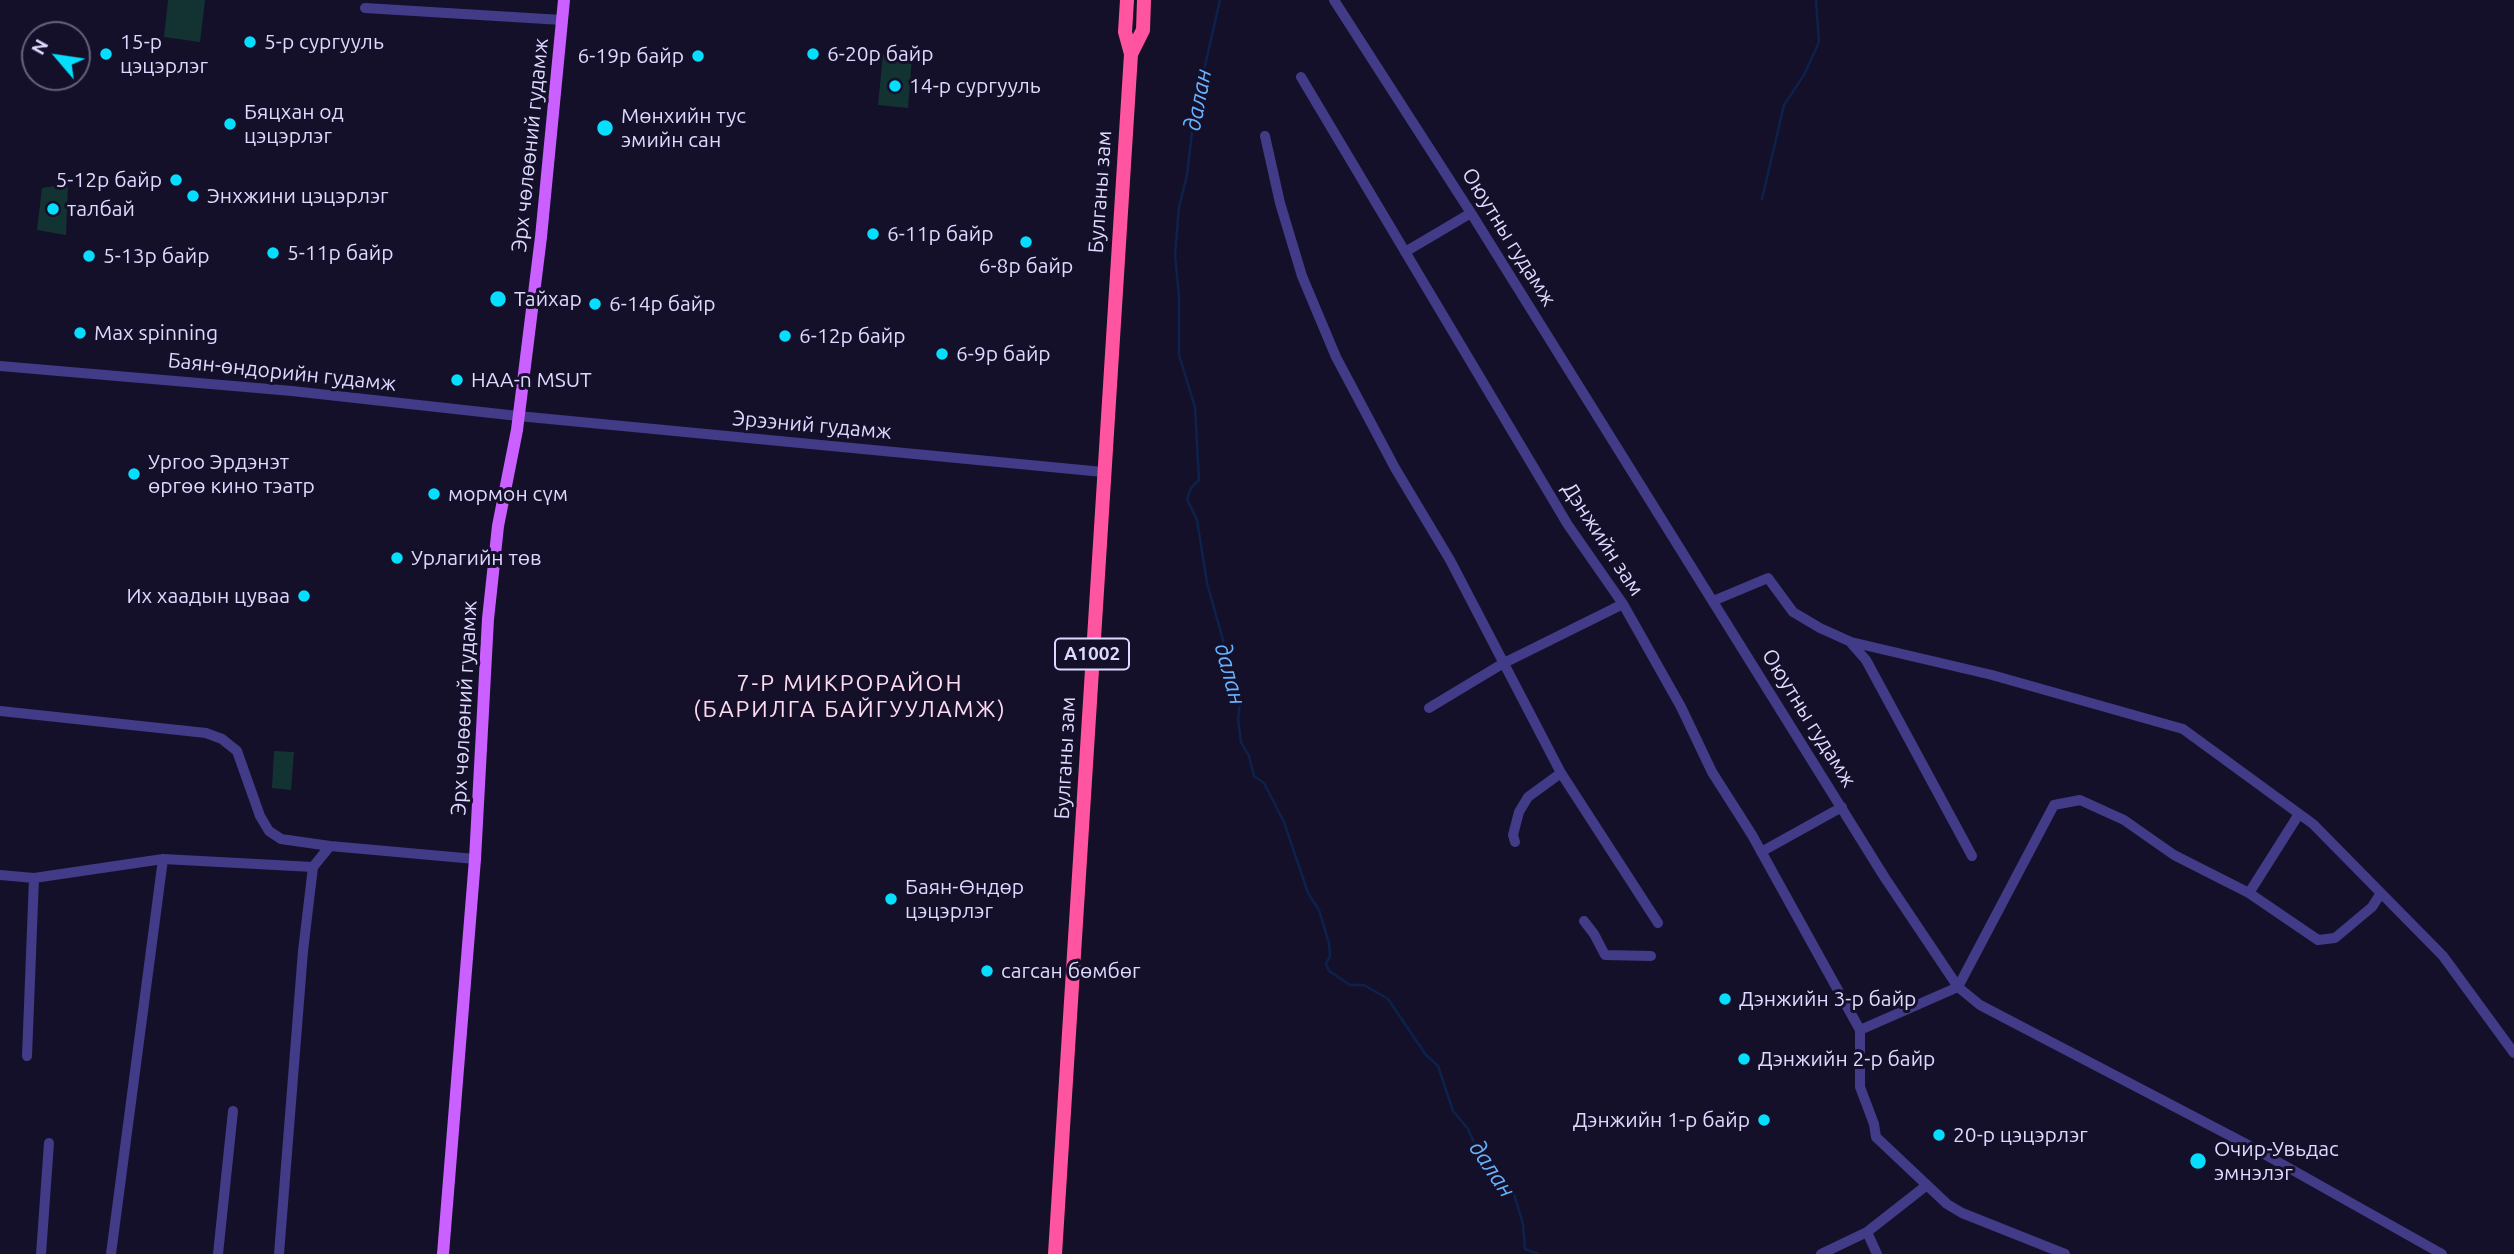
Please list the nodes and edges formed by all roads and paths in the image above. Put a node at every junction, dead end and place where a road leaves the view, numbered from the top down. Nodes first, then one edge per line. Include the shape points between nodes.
1 (564, 0) edge
2 (1127, 0) edge
3 (1144, 0) edge
4 (1335, 0) edge
5 (365, 8) dead end
6 (562, 20) junction
7 (1131, 54) junction
8 (1301, 77) dead end
9 (1265, 136) dead end
10 (1471, 213) junction
11 (1405, 252) junction
12 (0, 366) edge
13 (518, 416) junction
14 (1103, 472) junction
15 (1713, 601) junction
16 (1623, 604) junction
17 (1851, 642) junction
18 (1502, 664) junction
19 (1429, 708) dead end
20 (0, 711) edge
21 (1561, 773) junction
22 (1842, 807) junction
23 (2300, 814) junction
24 (1515, 842) dead end
25 (330, 846) junction
26 (1761, 852) junction
27 (1972, 856) dead end
28 (163, 859) junction
29 (475, 859) junction
30 (313, 867) junction
31 (0, 875) edge
32 (34, 878) junction
33 (2249, 893) junction
34 (2381, 893) junction
35 (1584, 921) dead end
36 (1658, 923) dead end
37 (1651, 956) dead end
38 (1958, 987) junction
39 (1860, 1030) junction
40 (2514, 1053) edge
41 (27, 1056) dead end
42 (233, 1111) dead end
43 (49, 1143) dead end
44 (1927, 1185) junction
45 (1867, 1232) junction
46 (41, 1254) edge
47 (111, 1254) edge
48 (218, 1254) edge
49 (279, 1254) edge
50 (443, 1254) edge
51 (1055, 1254) edge
52 (1821, 1254) edge
53 (1877, 1254) edge
54 (2065, 1254) edge
55 (2442, 1254) edge

1 - 6 main road, Эрх чөлөөний гудамж
2 - 7 highway, Булганы зам / A1002 via 1125,32
3 - 7 highway, Булганы зам / A1002 via 1143,30
4 - 10 street, Оюутны гудамж
5 - 6 street
6 - 13 main road, Эрх чөлөөний гудамж
7 - 14 highway, Булганы зам / A1002
8 - 11 street, Дэнжийн зам
9 - 18 street via 1302,276 1336,357 1450,560
10 - 11 street
10 - 15 street, Оюутны гудамж
11 - 16 street, Дэнжийн зам via 1568,525
12 - 13 street, Баян-өндорийн гудамж
13 - 14 street, Эрээний гудамж
13 - 29 main road, Эрх чөлөөний гудамж via 498,526 488,619
14 - 51 highway, Булганы зам / A1002
15 - 17 street via 1768,578 1793,612
15 - 22 street, Оюутны гудамж
16 - 18 street
16 - 26 street, Дэнжийн зам via 1712,772
17 - 23 street via 1992,675 2183,729
17 - 27 street via 1866,660
18 - 19 street
18 - 21 street
20 - 25 street via 206,733 222,739 237,751 269,831 293,842
21 - 24 street via 1528,797 1519,812
21 - 36 street
22 - 26 street
22 - 38 street, Оюутны гудамж
23 - 33 street
23 - 34 street
25 - 29 street
25 - 30 street
26 - 39 street, Дэнжийн зам
28 - 30 street
28 - 32 street
28 - 47 street
29 - 50 main road, Эрх чөлөөний гудамж
30 - 49 street
31 - 32 street
32 - 41 street
33 - 34 street via 2309,936 2327,941 2372,907
33 - 38 street via 2174,855 2124,820 2080,800 2054,805
34 - 40 street via 2443,956
35 - 37 street via 1605,955
38 - 39 street
38 - 55 street, Оюутны гудамж via 1980,1005 2248,1145
39 - 44 street via 1860,1087 1876,1137
42 - 48 street
43 - 46 street
44 - 45 street
44 - 54 street via 1962,1213
45 - 52 street
45 - 53 street

